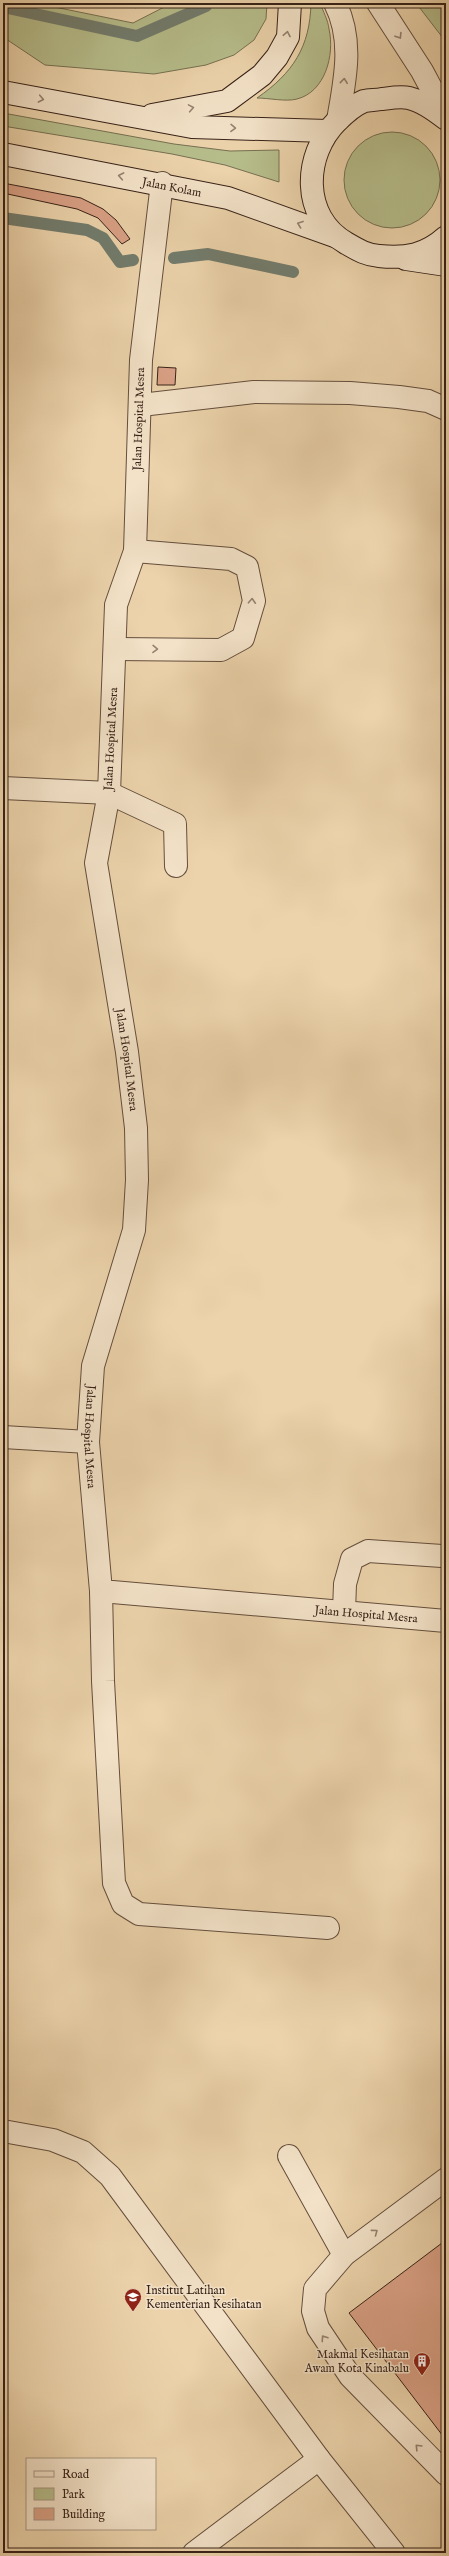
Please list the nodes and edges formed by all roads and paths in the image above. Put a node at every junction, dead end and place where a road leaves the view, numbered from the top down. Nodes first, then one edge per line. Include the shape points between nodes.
1 (290, 3) edge
2 (335, 3) edge
3 (378, 3) edge
4 (3, 92) edge
5 (446, 117) edge
6 (139, 118) junction
7 (333, 125) junction
8 (3, 154) edge
9 (162, 183) junction
10 (446, 237) edge
11 (337, 238) junction
12 (401, 258) junction
13 (446, 265) edge
14 (140, 405) junction
15 (446, 409) edge
16 (135, 551) junction
17 (116, 649) junction
18 (3, 788) edge
19 (109, 793) junction
20 (176, 866) dead end
21 (3, 1436) edge
22 (88, 1442) junction
23 (442, 1556) dead end
24 (101, 1591) junction
25 (344, 1611) junction
26 (446, 1621) edge
27 (328, 1928) dead end
28 (3, 2131) edge
29 (289, 2156) dead end
30 (446, 2179) edge
31 (344, 2255) junction
32 (319, 2458) junction
33 (446, 2474) edge
34 (194, 2553) edge
35 (394, 2553) edge

6 -> 1 main road via 227,101 262,75 277,57 288,37
7 -> 2 main road via 348,44 343,19
3 -> 5 main road via 422,72
4 -> 6 main road
5 - 7 main road via 409,98 388,98 364,101
6 -> 7 main road via 192,128
7 - 11 main road via 315,153 311,176 316,206 322,220
9 -> 8 main road, Jalan Kolam
11 -> 9 main road, Jalan Kolam via 228,198
9 - 14 main road, Jalan Hospital Mesra via 141,360
10 - 12 main road via 434,247
11 - 12 main road via 367,255
12 - 13 main road
14 - 15 main road via 254,392 350,393 428,401
14 - 16 main road, Jalan Hospital Mesra
16 - 17 main road, Jalan Hospital Mesra via 116,605
17 -> 16 main road via 221,650 243,638 254,601 247,567 231,559
17 - 19 main road, Jalan Hospital Mesra
18 - 19 main road
19 - 20 main road via 175,824
19 - 22 main road, Jalan Hospital Mesra via 96,863 128,1052 136,1128 137,1180 134,1230 93,1366
21 - 22 main road
22 - 24 main road, Jalan Hospital Mesra
23 - 25 main road via 368,1551 352,1559 345,1584
24 - 25 main road, Jalan Hospital Mesra
24 - 27 main road via 103,1681 114,1883 123,1904 139,1914
25 - 26 main road, Jalan Hospital Mesra
28 - 32 main road via 53,2140 83,2152 110,2176
29 - 31 main road
31 -> 30 main road
33 -> 31 main road via 350,2376 318,2328 313,2311 315,2289
32 - 34 main road
32 - 35 main road

